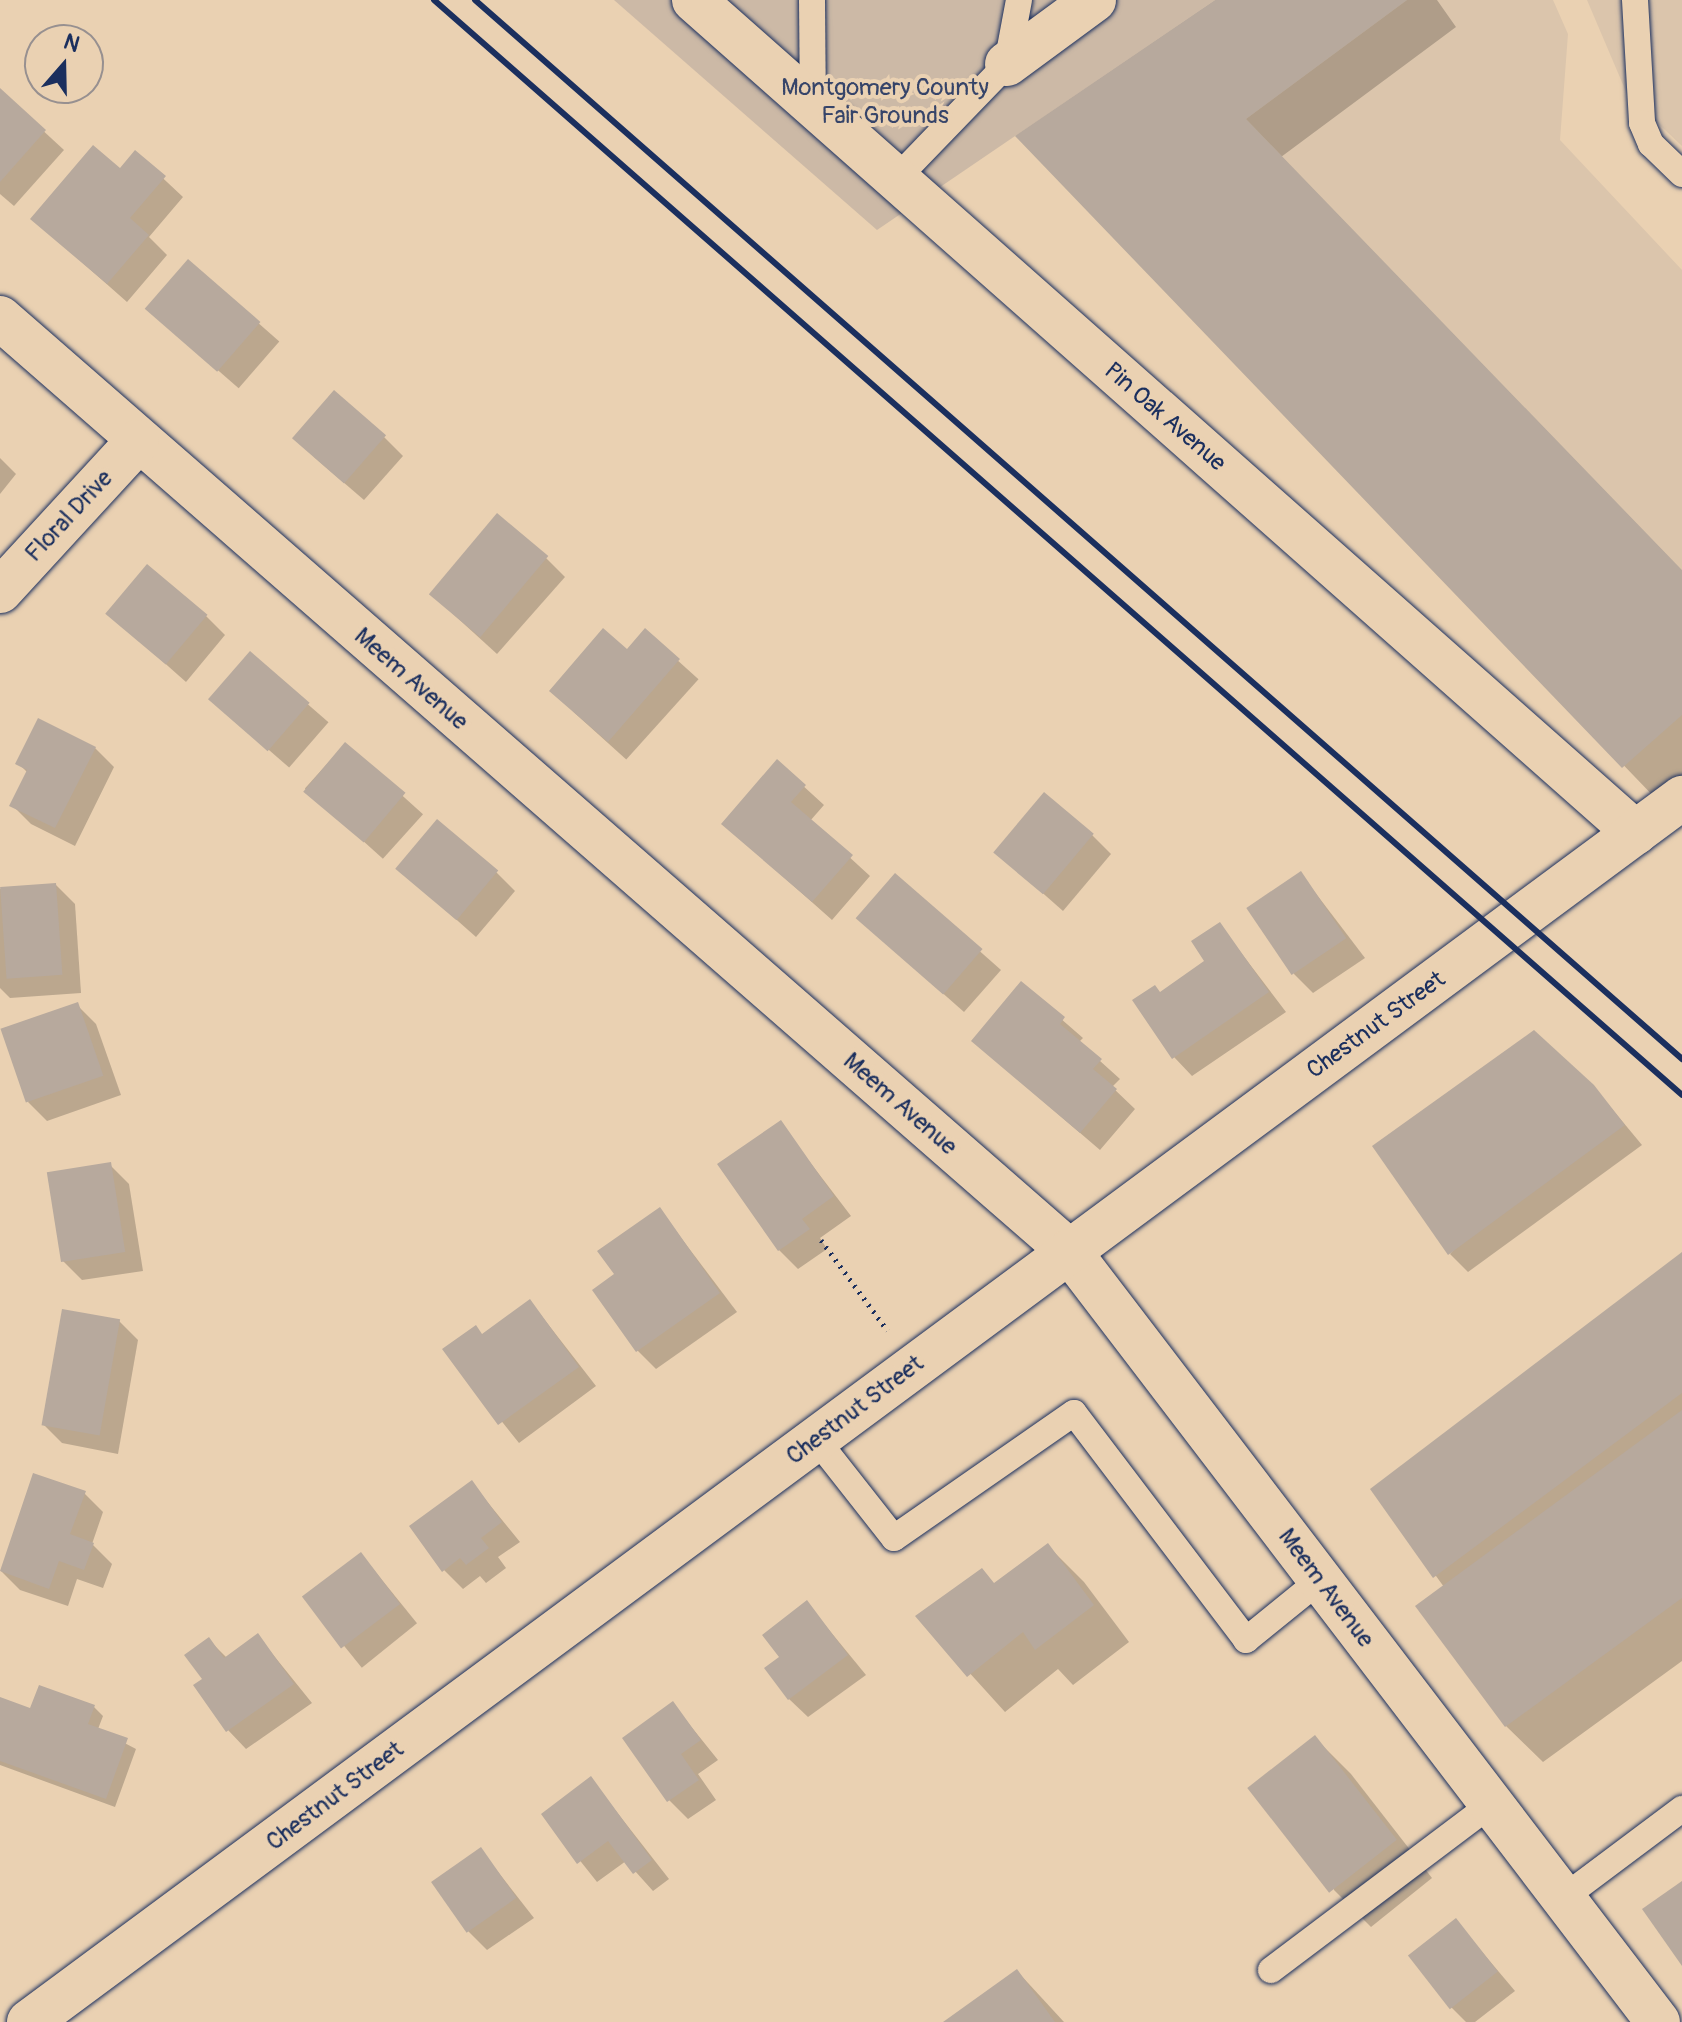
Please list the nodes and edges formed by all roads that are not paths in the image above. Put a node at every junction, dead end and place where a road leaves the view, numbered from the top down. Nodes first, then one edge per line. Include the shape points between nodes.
1 (694, 0) edge
2 (812, 0) edge
3 (1019, 0) edge
4 (1094, 0) edge
5 (1635, 0) edge
6 (1007, 64) junction
7 (813, 105) junction
8 (1682, 174) edge
9 (896, 179) junction
10 (0, 318) edge
11 (137, 442) junction
12 (0, 591) edge
13 (1682, 798) edge
14 (1636, 833) junction
15 (1069, 1251) junction
16 (816, 1439) junction
17 (1320, 1580) junction
18 (1491, 1804) junction
19 (1682, 1809) edge
20 (1563, 1898) junction
21 (1271, 1970) dead end
22 (29, 2022) edge
23 (1658, 2022) edge

1 - 7 street, Pin Oak Avenue
2 - 7 lane
3 - 6 lane
4 - 6 street
5 - 8 lane via 1642,123 1651,144
6 - 9 lane
7 - 9 street, Pin Oak Avenue
9 - 14 street, Pin Oak Avenue
10 - 11 street, Meem Avenue
11 - 12 street, Floral Drive
11 - 15 street, Meem Avenue
13 - 14 street, Chestnut Street
14 - 15 street, Chestnut Street
15 - 16 street, Chestnut Street
15 - 17 street, Meem Avenue
16 - 17 lane via 894,1538 1074,1413 1246,1640
16 - 22 street, Chestnut Street
17 - 18 street, Meem Avenue
18 - 20 street, Meem Avenue
18 - 21 lane
19 - 20 lane
20 - 23 street, Meem Avenue

